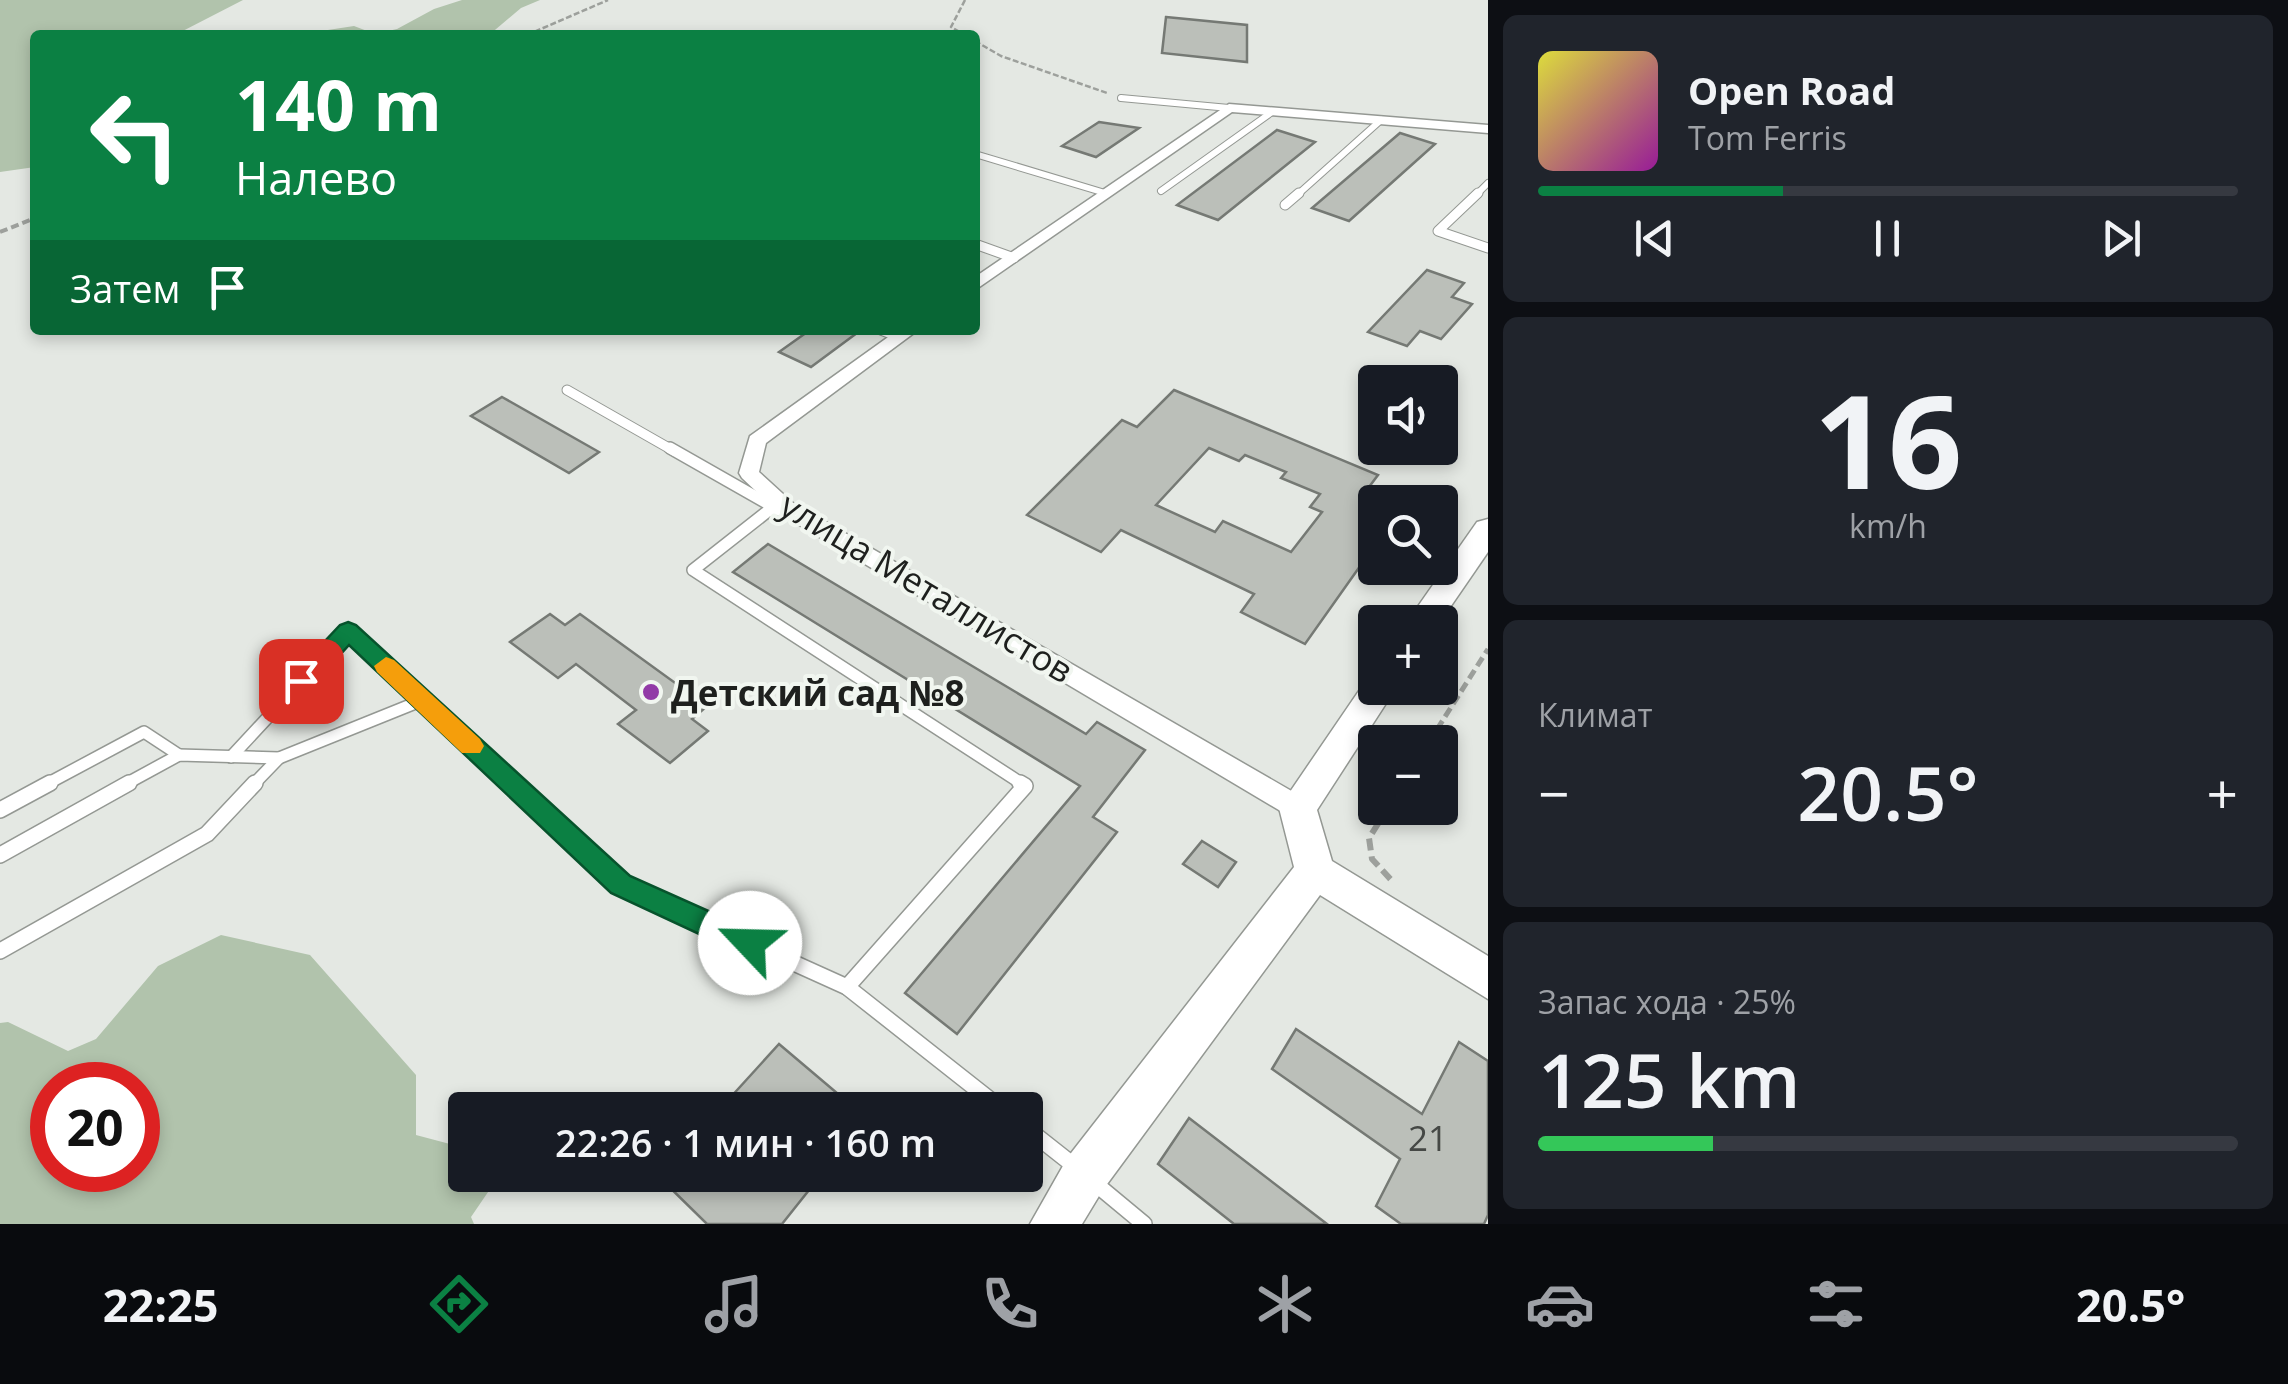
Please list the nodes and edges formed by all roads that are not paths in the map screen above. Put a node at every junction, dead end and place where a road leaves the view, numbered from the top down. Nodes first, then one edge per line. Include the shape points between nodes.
1 (1121, 98) road end
2 (1229, 108) junction
3 (1272, 112) junction
4 (1381, 120) junction
5 (1488, 129) edge
6 (980, 156) edge
7 (1488, 182) edge
8 (1162, 192) dead end
9 (1105, 193) junction
10 (1285, 204) dead end
11 (980, 246) edge
12 (1488, 248) edge
13 (1014, 258) junction
14 (980, 281) edge
15 (892, 335) edge
16 (566, 390) dead end
17 (782, 509) junction
18 (1488, 529) edge
19 (1435, 605) edge
20 (423, 700) junction
21 (1368, 705) edge
22 (179, 755) junction
23 (231, 757) junction
24 (280, 758) junction
25 (1298, 808) junction
26 (0, 810) edge
27 (0, 855) edge
28 (1315, 871) junction
29 (0, 951) edge
30 (1488, 979) edge
31 (848, 987) junction
32 (980, 1092) edge
33 (1043, 1141) edge
34 (1085, 1174) junction
35 (1054, 1224) edge
36 (1144, 1224) edge

1 - 2 lane
2 - 3 street
2 - 9 street
3 - 4 street
3 - 8 lane
4 - 5 street
4 - 10 lane
6 - 9 lane
7 - 12 lane via 1438,232
9 - 13 street
11 - 13 lane
13 - 14 street
15 - 17 street, улица Металлистов via 758,440 749,472
16 - 17 lane
17 - 25 street, улица Металлистов
17 - 31 lane via 768,512 693,570 1024,786
18 - 19 main road
20 - 23 lane via 348,631
20 - 24 lane
20 - 31 lane via 620,885
21 - 25 main road
22 - 23 lane
22 - 26 lane via 144,732
22 - 27 lane
23 - 24 lane
24 - 29 lane via 207,834
25 - 28 main road
28 - 30 main road
28 - 34 main road
31 - 32 lane
33 - 34 lane
34 - 35 main road
34 - 36 lane

